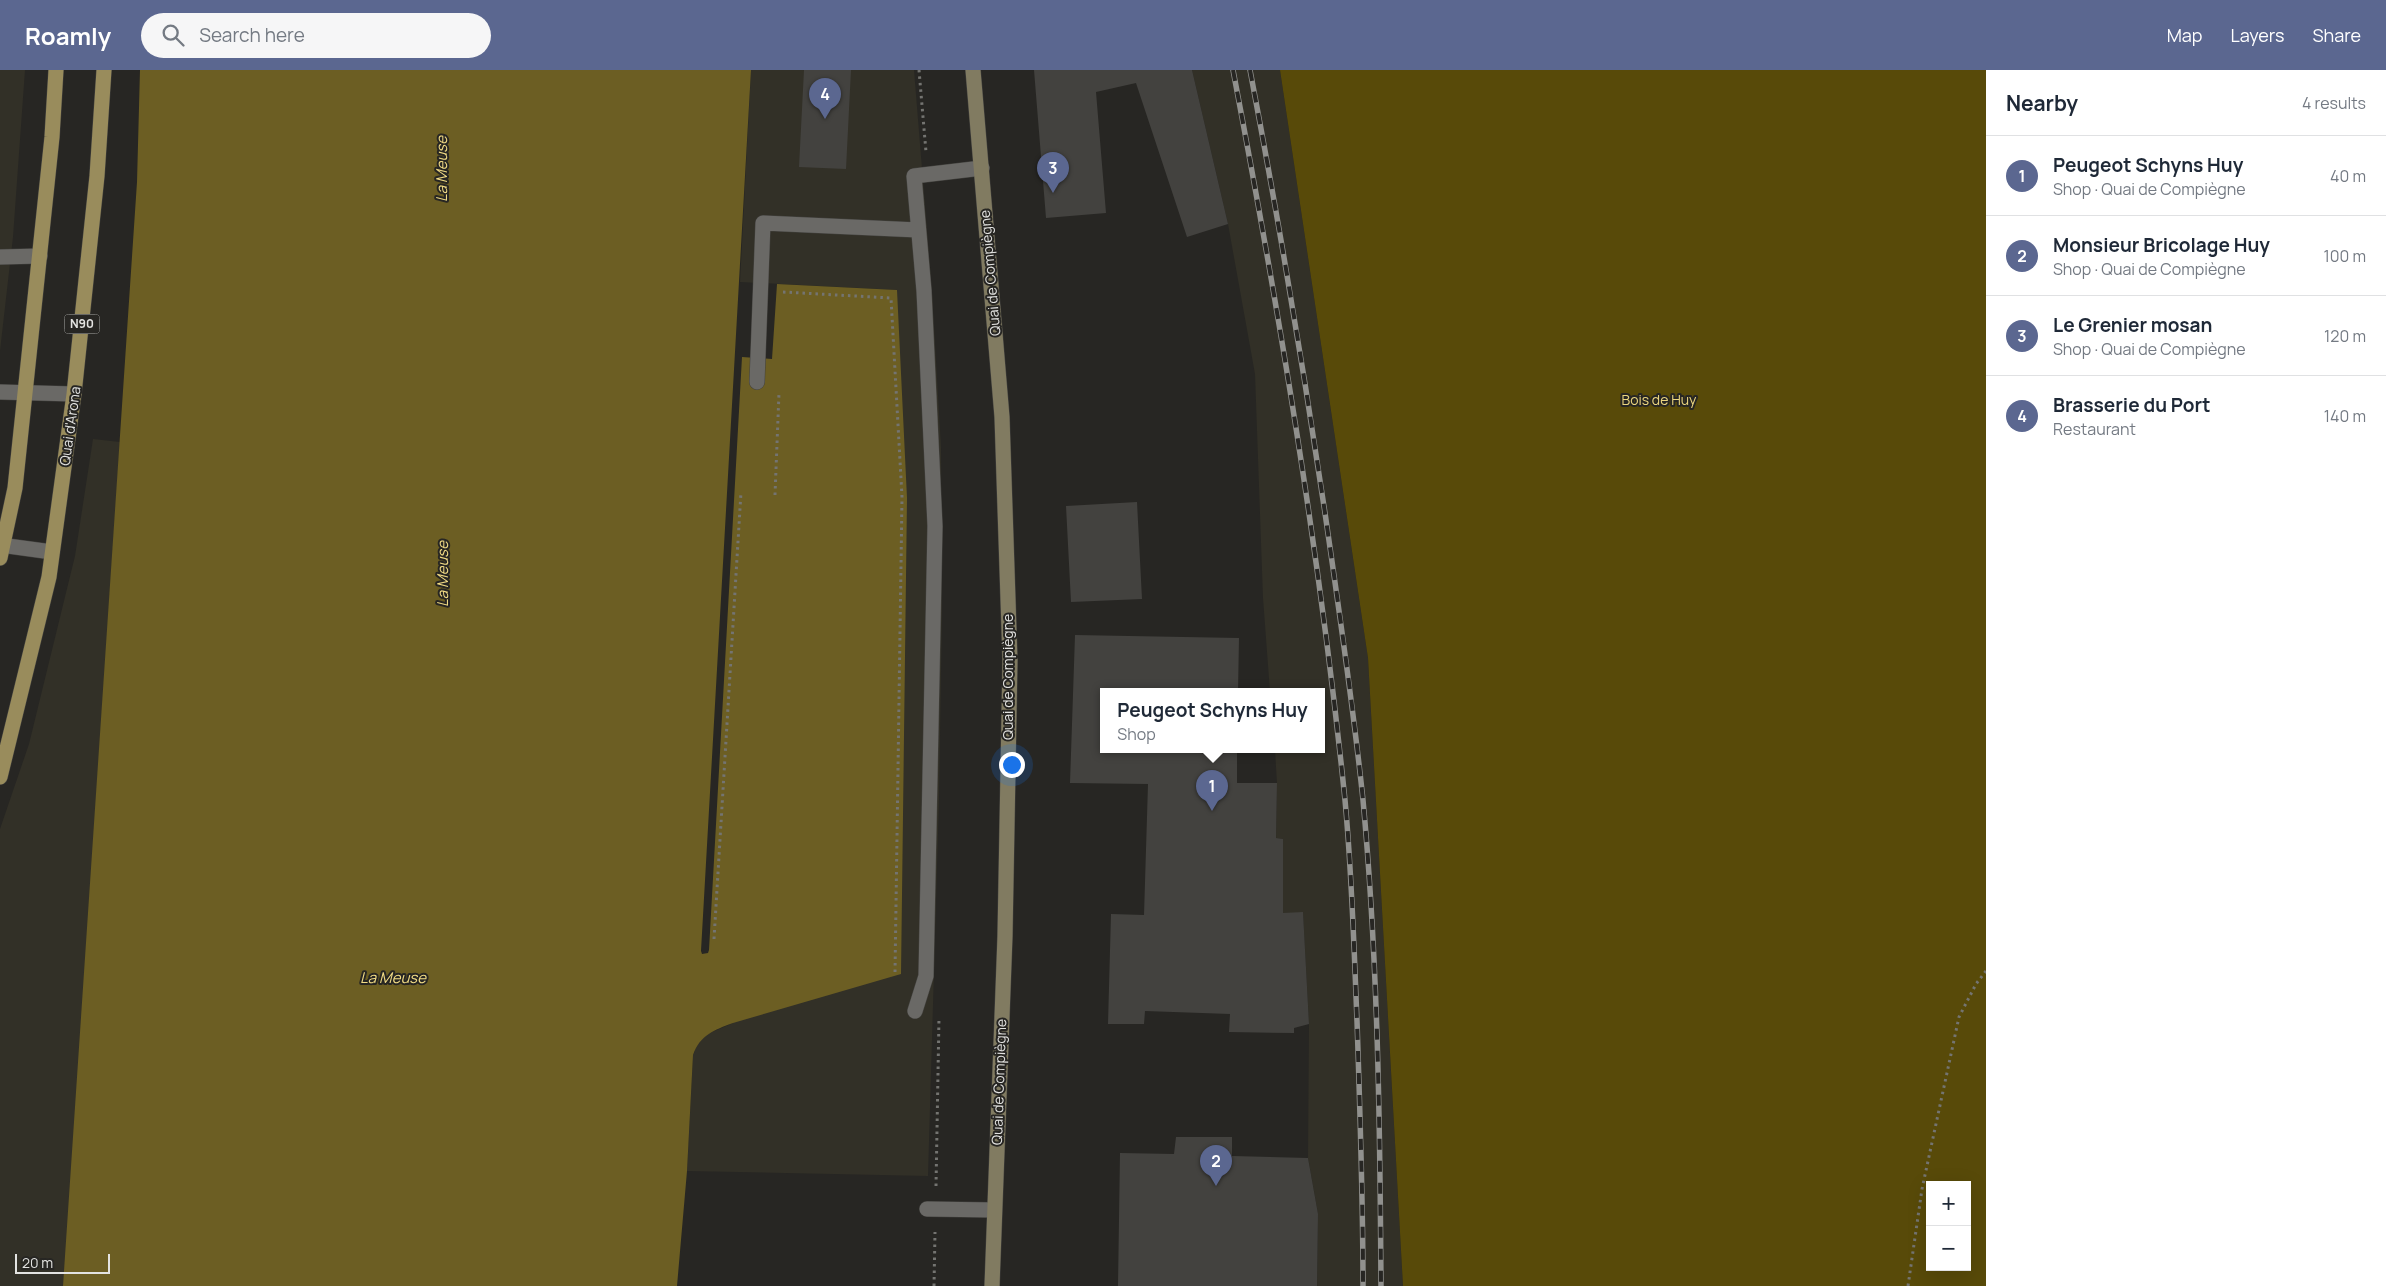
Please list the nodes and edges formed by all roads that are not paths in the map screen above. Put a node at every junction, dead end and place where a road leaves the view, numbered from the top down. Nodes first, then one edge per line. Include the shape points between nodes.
1 (56, 70) edge
2 (104, 70) edge
3 (973, 70) edge
4 (982, 168) junction
5 (918, 230) junction
6 (40, 256) junction
7 (0, 257) edge
8 (757, 382) dead end
9 (0, 392) edge
10 (25, 392) junction
11 (74, 394) junction
12 (1, 549) edge
13 (52, 552) junction
14 (0, 777) edge
15 (915, 1011) dead end
16 (928, 1210) dead end
17 (994, 1210) junction
18 (992, 1286) edge

1 - 6 main road
2 - 11 main road, Quai d'Arona / N90 via 97,176
3 - 4 main road, Quai de Compiègne
4 - 5 lane via 914,176
4 - 17 main road, Quai de Compiègne via 1002,417 1010,660 1005,936
5 - 8 lane via 764,223
5 - 15 lane via 935,526 926,976
6 - 7 lane
6 - 10 main road
9 - 10 lane
10 - 11 lane
10 - 12 main road via 15,488
11 - 13 main road, Quai d'Arona / N90
12 - 13 lane
13 - 14 main road, Quai d'Arona / N90 via 49,577
16 - 17 lane
17 - 18 main road, Quai de Compiègne

